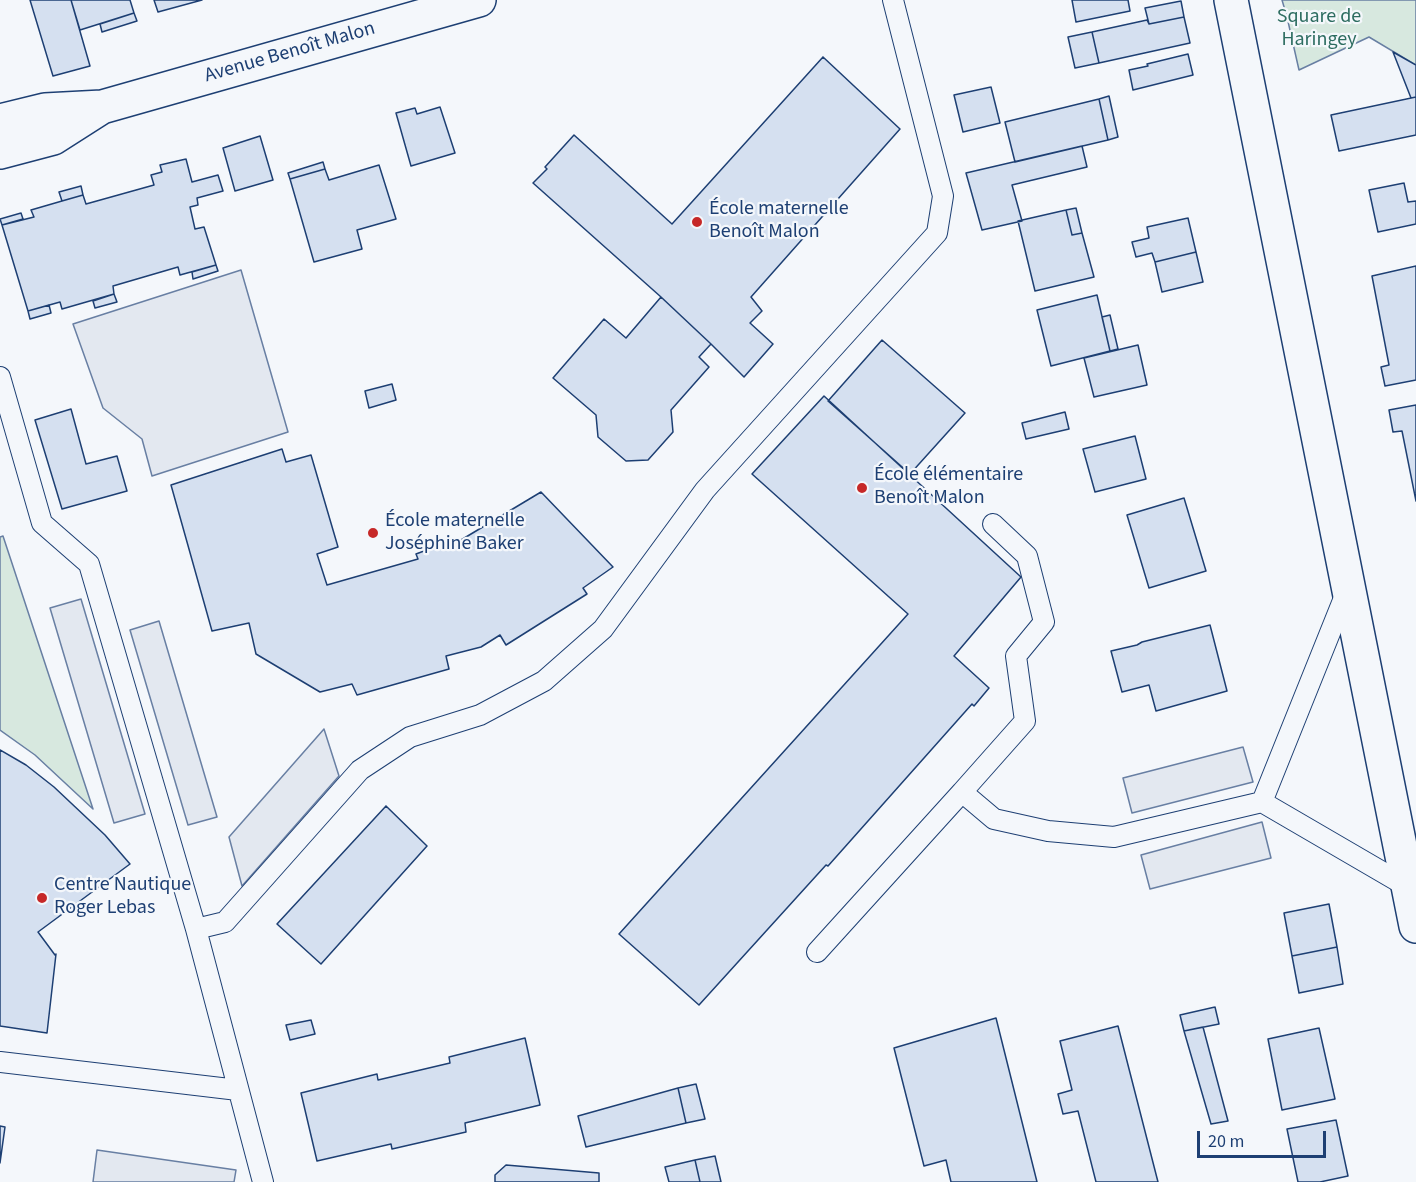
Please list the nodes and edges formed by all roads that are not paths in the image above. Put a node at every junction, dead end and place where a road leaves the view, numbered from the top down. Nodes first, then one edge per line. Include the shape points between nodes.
1 (479, 0) edge
2 (893, 0) edge
3 (1231, 0) edge
4 (102, 107) junction
5 (0, 121) edge
6 (0, 152) edge
7 (0, 376) edge
8 (993, 524) dead end
9 (1348, 589) junction
10 (962, 792) junction
11 (1262, 802) junction
12 (1408, 887) junction
13 (1416, 926) edge
14 (196, 929) junction
15 (817, 952) dead end
16 (0, 1062) edge
17 (238, 1090) junction
18 (263, 1182) edge

1 - 4 main road, Avenue Benoît Malon
2 - 14 lane via 943,196 937,233 705,490 603,629 544,681 480,716 410,737 360,770 225,922
3 - 9 main road
4 - 5 main road, Avenue Benoît Malon via 45,110
4 - 6 main road, Avenue Benoît Malon via 53,138
7 - 14 lane via 42,523 89,564
8 - 10 lane via 1027,556 1044,622 1016,656 1025,722
9 - 11 lane
9 - 12 main road
10 - 11 lane via 994,819 1048,831 1114,837
10 - 15 lane
11 - 12 lane
12 - 13 main road
14 - 17 lane
16 - 17 lane
17 - 18 lane

